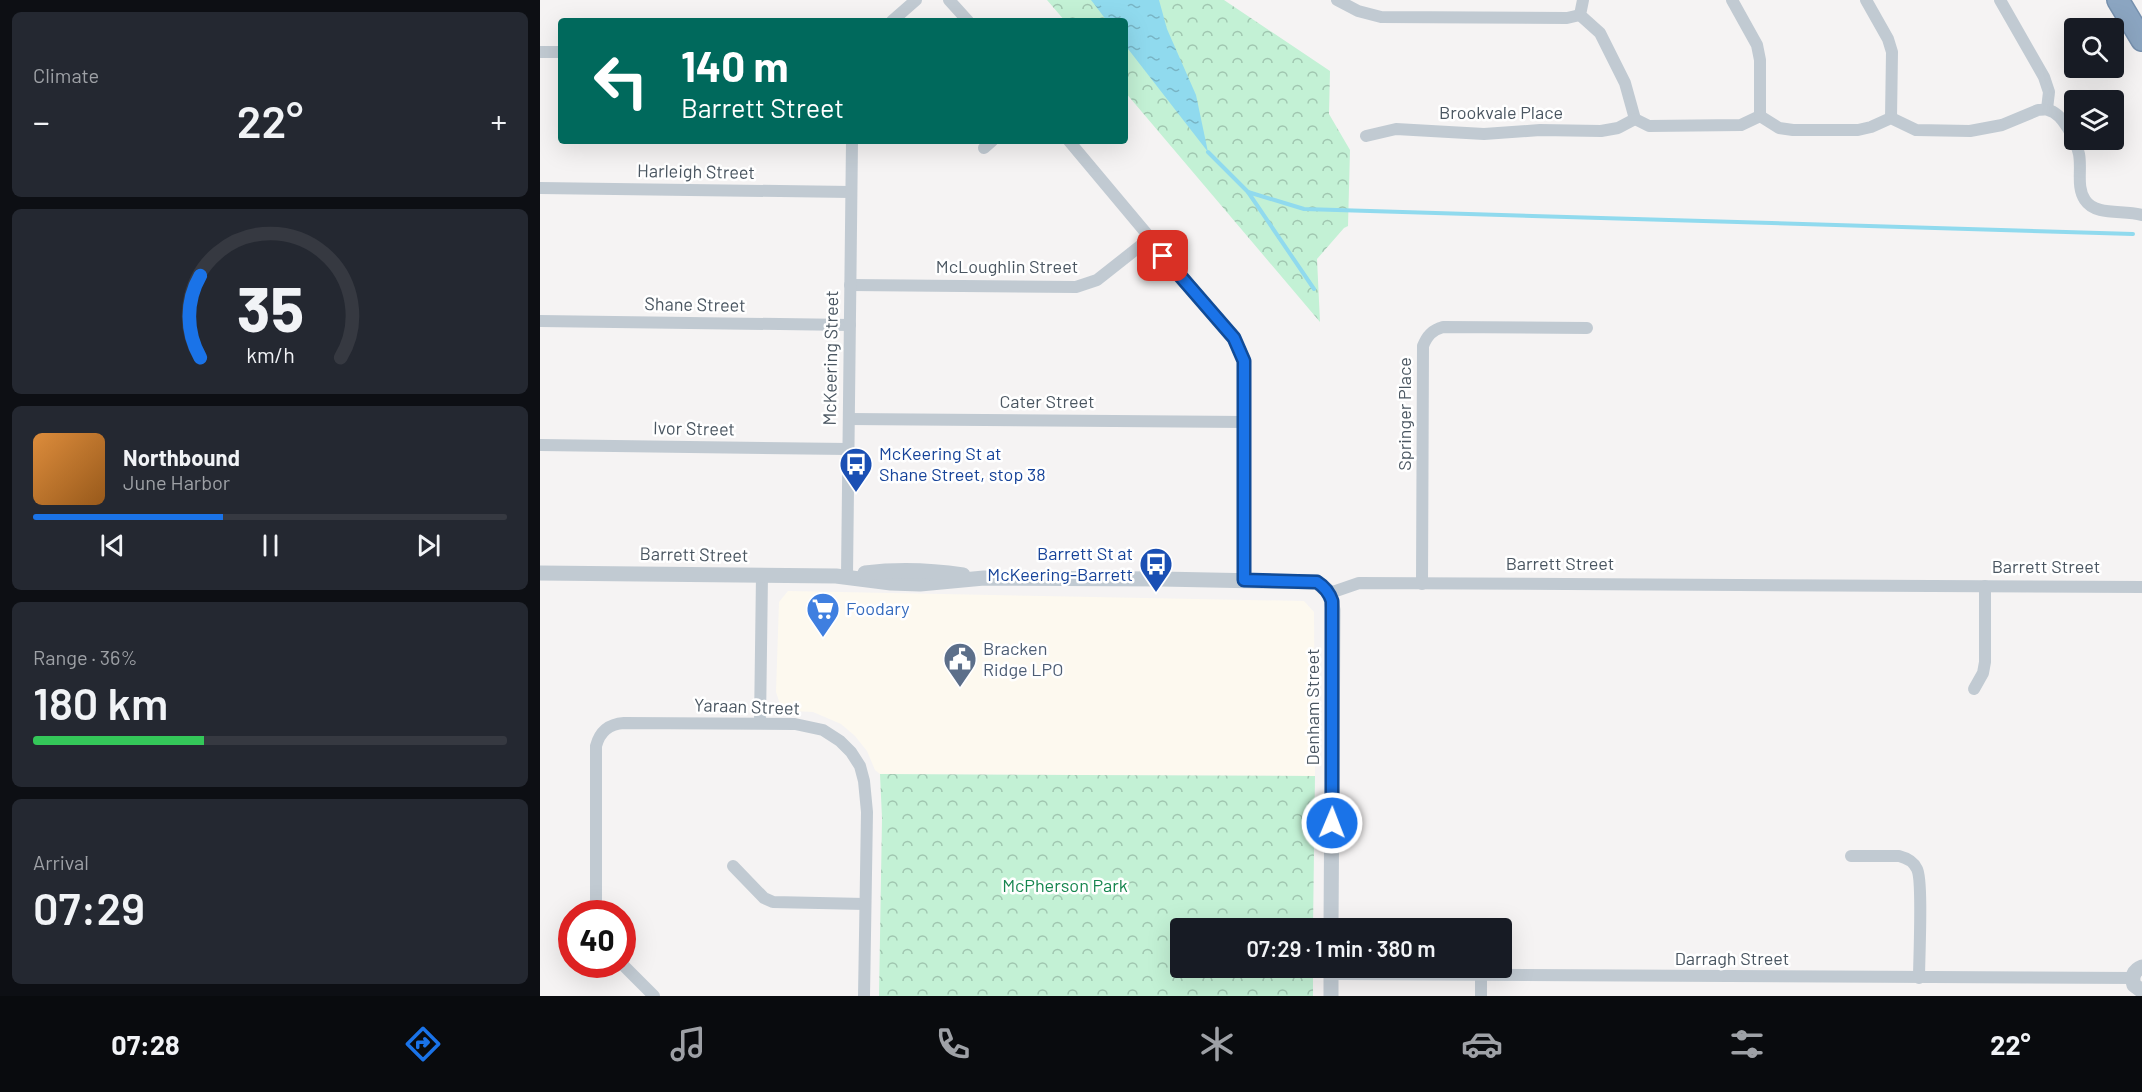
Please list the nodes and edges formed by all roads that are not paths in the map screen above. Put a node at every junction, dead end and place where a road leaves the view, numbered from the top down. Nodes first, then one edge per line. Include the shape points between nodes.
1 (916, 0) edge
2 (950, 0) edge
3 (1337, 0) edge
4 (1583, 0) edge
5 (1732, 0) edge
6 (1866, 0) edge
7 (2000, 0) edge
8 (2118, 0) edge
9 (1580, 15) junction
10 (895, 18) edge
11 (965, 18) edge
12 (2142, 40) edge
13 (540, 52) edge
14 (558, 52) edge
15 (2047, 109) junction
16 (1760, 116) junction
17 (1891, 117) junction
18 (1635, 119) junction
19 (1366, 136) dead end
20 (852, 144) edge
21 (1071, 144) edge
22 (540, 188) edge
23 (851, 192) junction
24 (2142, 216) edge
25 (1149, 239) junction
26 (850, 285) junction
27 (540, 321) edge
28 (850, 325) junction
29 (1587, 328) dead end
30 (849, 419) junction
31 (1245, 422) junction
32 (540, 445) edge
33 (848, 449) junction
34 (540, 573) edge
35 (762, 575) junction
36 (847, 576) junction
37 (1244, 580) junction
38 (1422, 584) junction
39 (1985, 586) junction
40 (2142, 586) edge
41 (1330, 593) junction
42 (1974, 689) dead end
43 (760, 723) junction
44 (1851, 856) dead end
45 (734, 866) dead end
46 (596, 900) edge
47 (865, 904) junction
48 (1331, 918) edge
49 (2137, 973) edge
50 (1512, 975) edge
51 (636, 978) edge
52 (1331, 978) edge
53 (1481, 978) edge
54 (1919, 978) junction
55 (2142, 991) edge
56 (654, 996) edge
57 (864, 996) edge
58 (1331, 996) edge
59 (1481, 996) edge

1 - 10 street
2 - 11 street
3 - 9 street via 1381,17
4 - 9 street
5 - 16 street via 1757,45
6 - 17 street via 1892,52
7 - 15 street via 2044,77 2049,92
8 - 12 highway
9 - 18 street via 1600,33 1625,83
13 - 14 street
15 - 17 street via 1970,131 1916,130
15 - 24 street via 2057,115 2073,139 2079,154 2080,188 2085,201 2097,210
16 - 17 street via 1779,128 1793,130 1858,130
16 - 18 street via 1741,125 1649,126
18 - 19 street, Brookvale Place via 1601,131 1484,134 1396,129
20 - 23 street, McKeering Street
21 - 25 street
22 - 23 street, Harleigh Street
23 - 26 street, McKeering Street
25 - 26 street, McLoughlin Street via 1098,280 1076,286
25 - 31 street via 1238,345 1244,361
26 - 28 street, McKeering Street
27 - 28 street, Shane Street
28 - 30 street, McKeering Street
29 - 38 street, Springer Place via 1443,327 1425,340
30 - 31 street, Cater Street
30 - 33 street, McKeering Street
31 - 37 street
32 - 33 street, Ivor Street
33 - 36 street, McKeering Street
34 - 35 street, Barrett Street
35 - 36 street, Barrett Street
35 - 43 street
36 - 37 street, Barrett Street via 891,584 984,578
37 - 41 street, Barrett Street via 1317,582
38 - 39 street, Barrett Street
38 - 41 street, Barrett Street via 1359,583
39 - 40 street, Barrett Street
39 - 42 street via 1985,662
41 - 48 street, Denham Street
43 - 46 street, Yaraan Street via 624,723 604,730 596,746
43 - 47 street, Yaraan Street via 823,730 840,741 860,766 867,812
44 - 54 street via 1899,856 1916,867
45 - 47 street via 764,898 773,902
47 - 57 street, Yaraan Street
49 - 54 street, Darragh Street
49 - 55 street via 2134,985
50 - 54 street, Darragh Street
51 - 56 street
52 - 58 street
53 - 59 street

